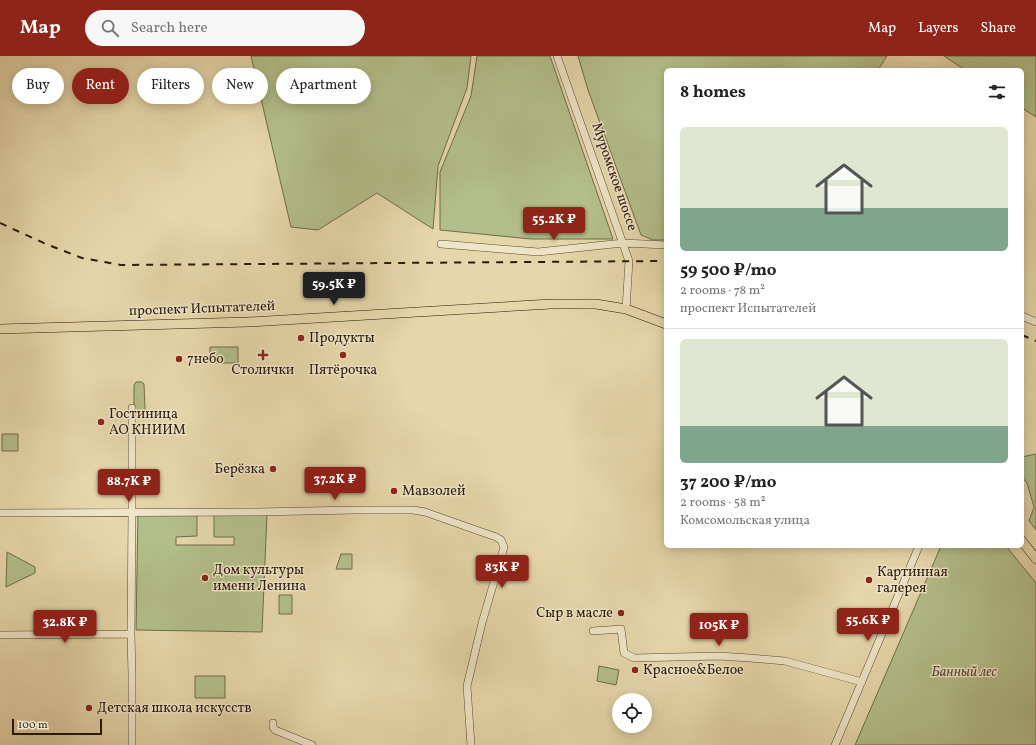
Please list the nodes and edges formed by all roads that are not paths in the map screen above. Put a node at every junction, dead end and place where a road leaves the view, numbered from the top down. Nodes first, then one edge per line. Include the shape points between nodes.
1 (558, 56) edge
2 (441, 244) dead end
3 (623, 244) junction
4 (664, 245) edge
5 (626, 309) junction
6 (1024, 317) edge
7 (1036, 322) edge
8 (664, 323) edge
9 (0, 329) edge
10 (132, 408) dead end
11 (132, 512) junction
12 (0, 513) edge
13 (1024, 544) edge
14 (918, 548) edge
15 (1036, 559) edge
16 (593, 631) dead end
17 (131, 634) junction
18 (0, 635) edge
19 (862, 682) junction
20 (273, 724) dead end
21 (132, 745) edge
22 (312, 745) edge
23 (471, 745) edge
24 (835, 745) edge

1 - 3 street, Муромское шоссе
2 - 3 street via 538,252
3 - 4 street
3 - 5 street, Муромское шоссе via 629,261
5 - 8 main road, проспект Испытателей
5 - 9 main road, проспект Испытателей via 596,304 551,304 248,322
6 - 7 street
10 - 11 street
11 - 12 street
11 - 17 street
11 - 23 street via 413,510 501,540 504,547 467,686
13 - 15 main road
14 - 19 street
16 - 19 street via 621,629 624,653 634,658 718,656 785,661
17 - 18 street
17 - 21 street
19 - 24 street
20 - 22 street via 275,730

